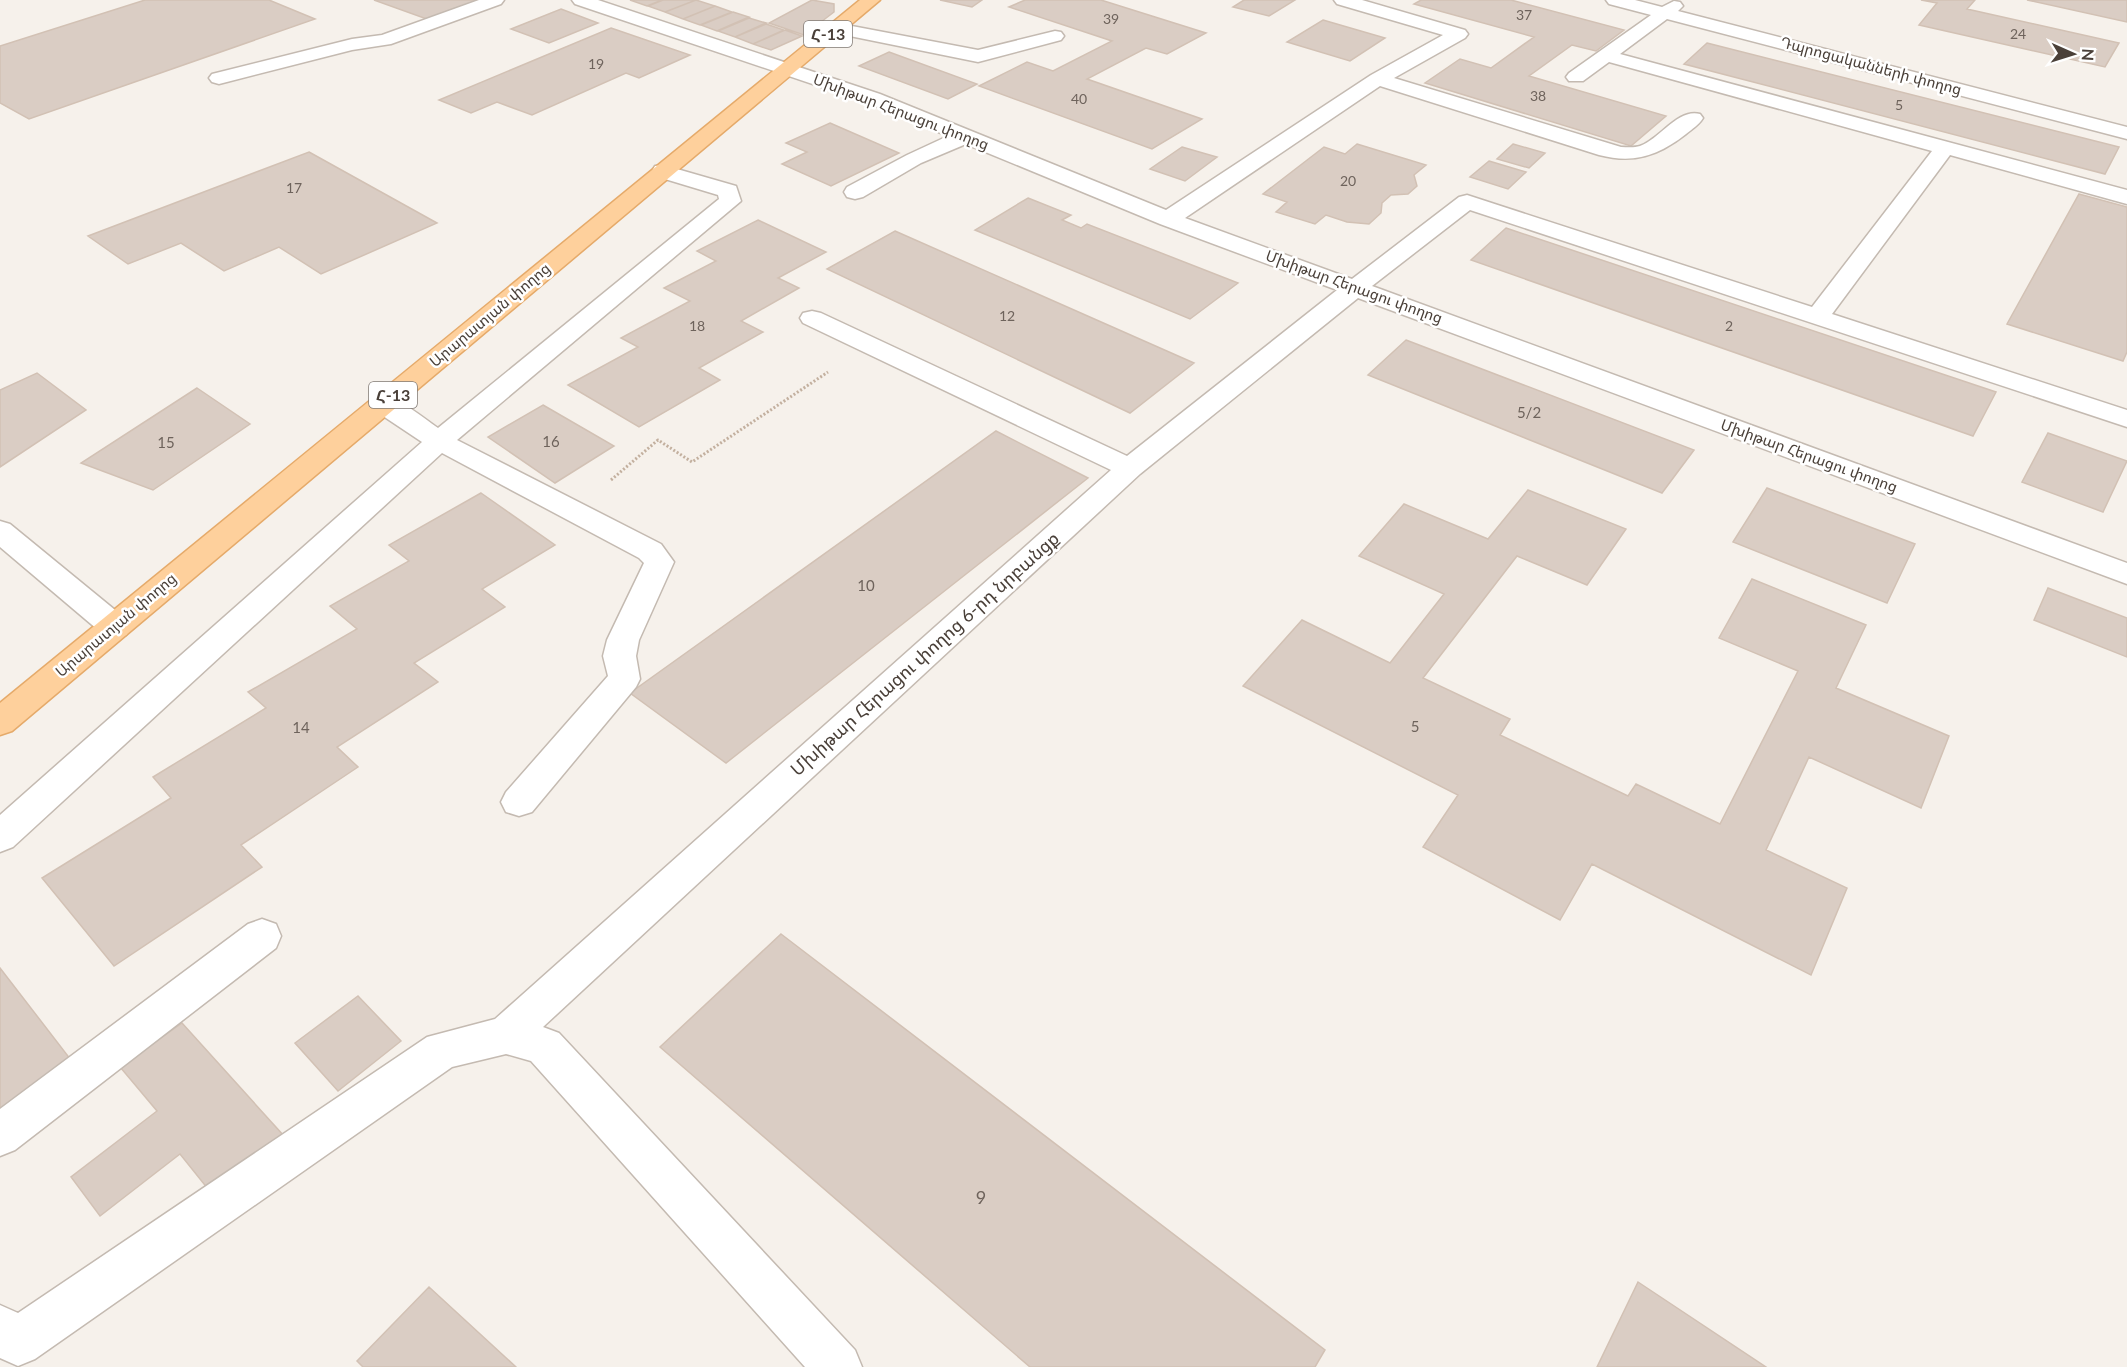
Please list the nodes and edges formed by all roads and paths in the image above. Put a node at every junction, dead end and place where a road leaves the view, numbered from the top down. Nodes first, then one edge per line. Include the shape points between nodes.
1 (495, 0) edge
2 (581, 0) edge
3 (871, 0) edge
4 (1344, 0) edge
5 (1615, 0) edge
6 (1683, 0) edge
7 (1662, 12) junction
8 (836, 28) junction
9 (1055, 36) dead end
10 (1604, 55) junction
11 (786, 69) junction
12 (1576, 77) dead end
13 (219, 78) dead end
14 (1378, 79) junction
15 (1693, 118) dead end
16 (2127, 133) edge
17 (966, 136) junction
18 (1945, 148) junction
19 (663, 171) junction
20 (855, 192) dead end
21 (2127, 197) edge
22 (1168, 219) junction
23 (1355, 288) junction
24 (1817, 317) junction
25 (812, 318) dead end
26 (869, 345) junction
27 (383, 404) junction
28 (2127, 419) edge
29 (439, 441) junction
30 (1130, 468) junction
31 (575, 511) junction
32 (0, 531) edge
33 (2127, 574) edge
34 (115, 627) junction
35 (0, 722) edge
36 (519, 802) dead end
37 (0, 837) edge
38 (262, 936) dead end
39 (506, 1035) junction
40 (0, 1135) edge
41 (6, 1340) edge
42 (838, 1367) edge

1 - 13 street via 385,40
2 - 11 street, Մխիթար Հերացու փողոց
3 - 8 main road, Արարատյան փողոց / Հ-13
4 - 14 street via 1459,33
5 - 7 street, Դպրոցականների փողոց
6 - 7 street
7 - 10 street
7 - 16 street, Դպրոցականների փողոց
8 - 9 street via 978,56
8 - 11 main road, Արարատյան փողոց / Հ-13
10 - 12 street
10 - 18 street
11 - 17 street, Մխիթար Հերացու փողոց via 873,98
11 - 19 main road, Արարատյան փողոց / Հ-13
14 - 15 street via 1627,156 1649,152
14 - 22 street
17 - 20 street
17 - 22 street, Մխիթար Հերացու փողոց
18 - 21 street
18 - 24 street
19 - 27 main road, Արարատյան փողոց / Հ-13
19 - 29 street via 728,191 730,201
22 - 23 street, Մխիթար Հերացու փողոց
23 - 24 street, Մխիթար Հերացու փողոց 6-րդ նրբանցք via 1467,202
23 - 30 street, Մխիթար Հերացու փողոց 6-րդ նրբանցք
23 - 33 street, Մխիթար Հերացու փողոց
24 - 28 street
25 - 26 street
26 - 30 street
26 - 31 path via 692,462 658,440
27 - 29 street
27 - 34 main road, Արարատյան փողոց / Հ-13
29 - 31 street
29 - 37 street
30 - 39 street, Մխիթար Հերացու փողոց 6-րդ նրբանցք
31 - 36 street via 650,551 659,562 656,577 619,654 624,679
32 - 34 street
34 - 35 main road, Արարատյան փողոց / Հ-13
38 - 40 street
39 - 41 street via 442,1050
39 - 42 street via 544,1046

